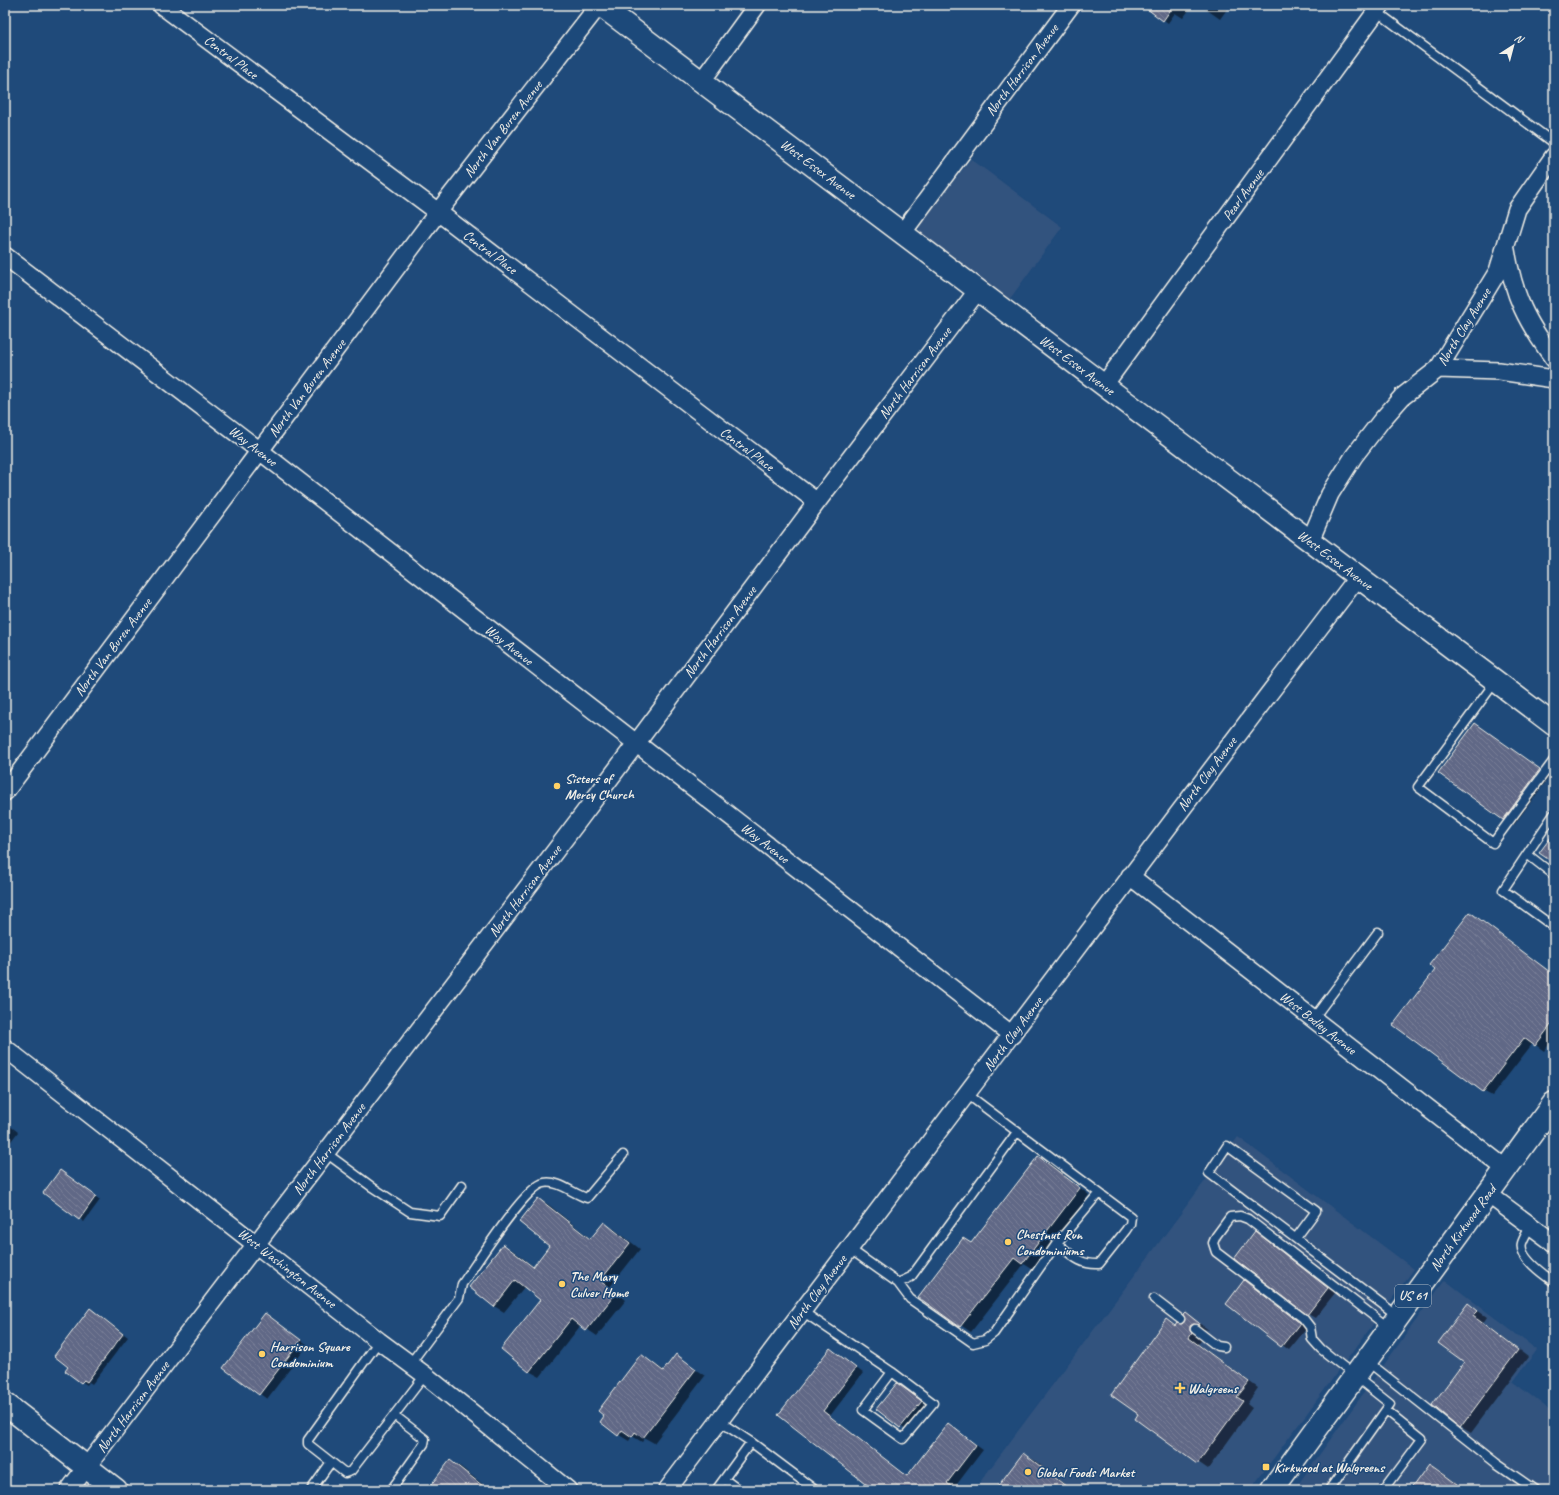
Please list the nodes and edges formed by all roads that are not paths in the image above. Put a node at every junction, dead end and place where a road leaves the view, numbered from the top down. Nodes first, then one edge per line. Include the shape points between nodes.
1 (161, 5) edge
2 (599, 5) edge
3 (757, 5) edge
4 (1071, 5) edge
5 (1379, 8) edge
6 (702, 82) junction
7 (1554, 143) edge
8 (1554, 156) edge
9 (438, 212) junction
10 (902, 232) junction
11 (1506, 246) junction
12 (5, 256) edge
13 (978, 290) junction
14 (1554, 359) edge
15 (1438, 369) junction
16 (1554, 380) edge
17 (1104, 385) junction
18 (260, 451) junction
19 (817, 502) junction
20 (1310, 541) junction
21 (1358, 577) junction
22 (1496, 681) junction
23 (1554, 725) edge
24 (637, 744) junction
25 (1554, 760) edge
26 (5, 792) edge
27 (1554, 814) edge
28 (1527, 854) junction
29 (1554, 875) edge
30 (1130, 876) junction
31 (1554, 927) edge
32 (1378, 932) dead end
33 (1313, 1019) junction
34 (1012, 1035) junction
35 (5, 1048) edge
36 (967, 1094) junction
37 (1554, 1102) edge
38 (1017, 1132) junction
39 (326, 1153) junction
40 (623, 1155) dead end
41 (1506, 1169) junction
42 (462, 1185) dead end
43 (1098, 1194) junction
44 (1488, 1194) junction
45 (1530, 1226) junction
46 (1296, 1238) junction
47 (1057, 1243) junction
48 (1554, 1243) edge
49 (257, 1244) junction
50 (850, 1249) junction
51 (1554, 1282) edge
52 (898, 1283) junction
53 (1154, 1299) dead end
54 (802, 1311) junction
55 (1180, 1319) dead end
56 (1394, 1322) junction
57 (1195, 1329) dead end
58 (379, 1341) junction
59 (1224, 1347) dead end
60 (410, 1364) junction
61 (1361, 1368) junction
62 (892, 1372) junction
63 (425, 1375) junction
64 (5, 1404) edge
65 (1386, 1410) junction
66 (394, 1415) junction
67 (719, 1421) junction
68 (751, 1442) junction
69 (331, 1462) junction
70 (86, 1467) junction
71 (724, 1479) junction
72 (69, 1490) edge
73 (116, 1490) edge
74 (311, 1490) edge
75 (391, 1490) edge
76 (568, 1490) edge
77 (667, 1490) edge
78 (716, 1490) edge
79 (739, 1490) edge
80 (815, 1490) edge
81 (1272, 1490) edge
82 (1329, 1490) edge
83 (1384, 1490) edge
84 (1535, 1490) edge

1 - 9 street, Central Place
2 - 6 street, West Essex Avenue
2 - 9 street, North Van Buren Avenue
3 - 6 street
4 - 10 street, North Harrison Avenue
5 - 7 lane
5 - 17 street, Pearl Avenue
6 - 10 street, West Essex Avenue
8 - 11 street, North Clay Avenue via 1517,209
9 - 18 street, North Van Buren Avenue
9 - 19 street, Central Place
10 - 13 street, West Essex Avenue
11 - 14 street via 1515,291 1526,319
11 - 15 street, North Clay Avenue via 1498,271
12 - 18 street, Way Avenue
13 - 17 street, West Essex Avenue
13 - 19 street, North Harrison Avenue
15 - 16 street via 1499,371
15 - 20 street, North Clay Avenue via 1402,397 1354,456 1330,494
17 - 20 street, West Essex Avenue
18 - 24 street, Way Avenue
18 - 26 street, North Van Buren Avenue
19 - 24 street, North Harrison Avenue
20 - 21 street, West Essex Avenue
21 - 22 street, West Essex Avenue
21 - 30 street, North Clay Avenue
22 - 23 street, West Essex Avenue
22 - 25 lane via 1418,787 1493,843
24 - 34 street, Way Avenue
24 - 39 street, North Harrison Avenue
27 - 28 lane
28 - 29 lane
28 - 31 lane via 1503,890
30 - 33 street, West Bodley Avenue
30 - 34 street, North Clay Avenue
32 - 33 lane
33 - 41 street, West Bodley Avenue
34 - 36 street, North Clay Avenue
35 - 49 street, West Washington Avenue
36 - 38 lane
36 - 50 street, North Clay Avenue
37 - 41 main road, North Kirkwood Road / US 61
38 - 43 lane
38 - 52 lane via 911,1277
39 - 42 lane via 410,1212 440,1216
39 - 49 street, North Harrison Avenue
40 - 60 lane via 587,1198 552,1183 538,1185 511,1214 462,1284 459,1298
41 - 44 main road, North Kirkwood Road / US 61
43 - 47 lane
43 - 47 lane via 1131,1217 1126,1230 1099,1264 1079,1261
44 - 45 street
44 - 56 main road, North Kirkwood Road / US 61
45 - 48 street
45 - 51 lane via 1521,1244 1523,1253 1535,1268
46 - 46 lane via 1316,1211 1227,1146 1209,1173
46 - 56 lane
47 - 52 lane via 994,1333 985,1340 973,1343 910,1299
49 - 58 street, West Washington Avenue
49 - 70 street, North Harrison Avenue
50 - 52 lane
50 - 54 street, North Clay Avenue
53 - 55 lane
54 - 62 lane
54 - 67 street, North Clay Avenue
56 - 61 main road, North Kirkwood Road / US 61
56 - 61 lane via 1331,1282 1248,1219 1240,1216 1230,1217 1216,1236 1213,1243 1216,1252 1303,1318 1310,1327 1312,1339 1321,1349
57 - 59 lane via 1217,1346
58 - 60 street, West Washington Avenue
58 - 69 lane via 308,1440 308,1444
60 - 63 street, West Washington Avenue
61 - 65 lane via 1390,1404
61 - 81 main road, North Kirkwood Road / US 61
61 - 84 lane
62 - 62 lane via 863,1410 903,1439 933,1403
63 - 66 lane
63 - 76 street, West Washington Avenue
64 - 70 main road
65 - 82 lane
65 - 83 lane via 1422,1439
66 - 69 lane via 351,1471 345,1473
66 - 75 lane via 425,1440
67 - 68 lane
67 - 77 street, North Clay Avenue
68 - 71 lane
68 - 80 lane
69 - 74 lane
70 - 72 street, North Harrison Avenue
70 - 73 main road
71 - 78 lane
71 - 79 lane

